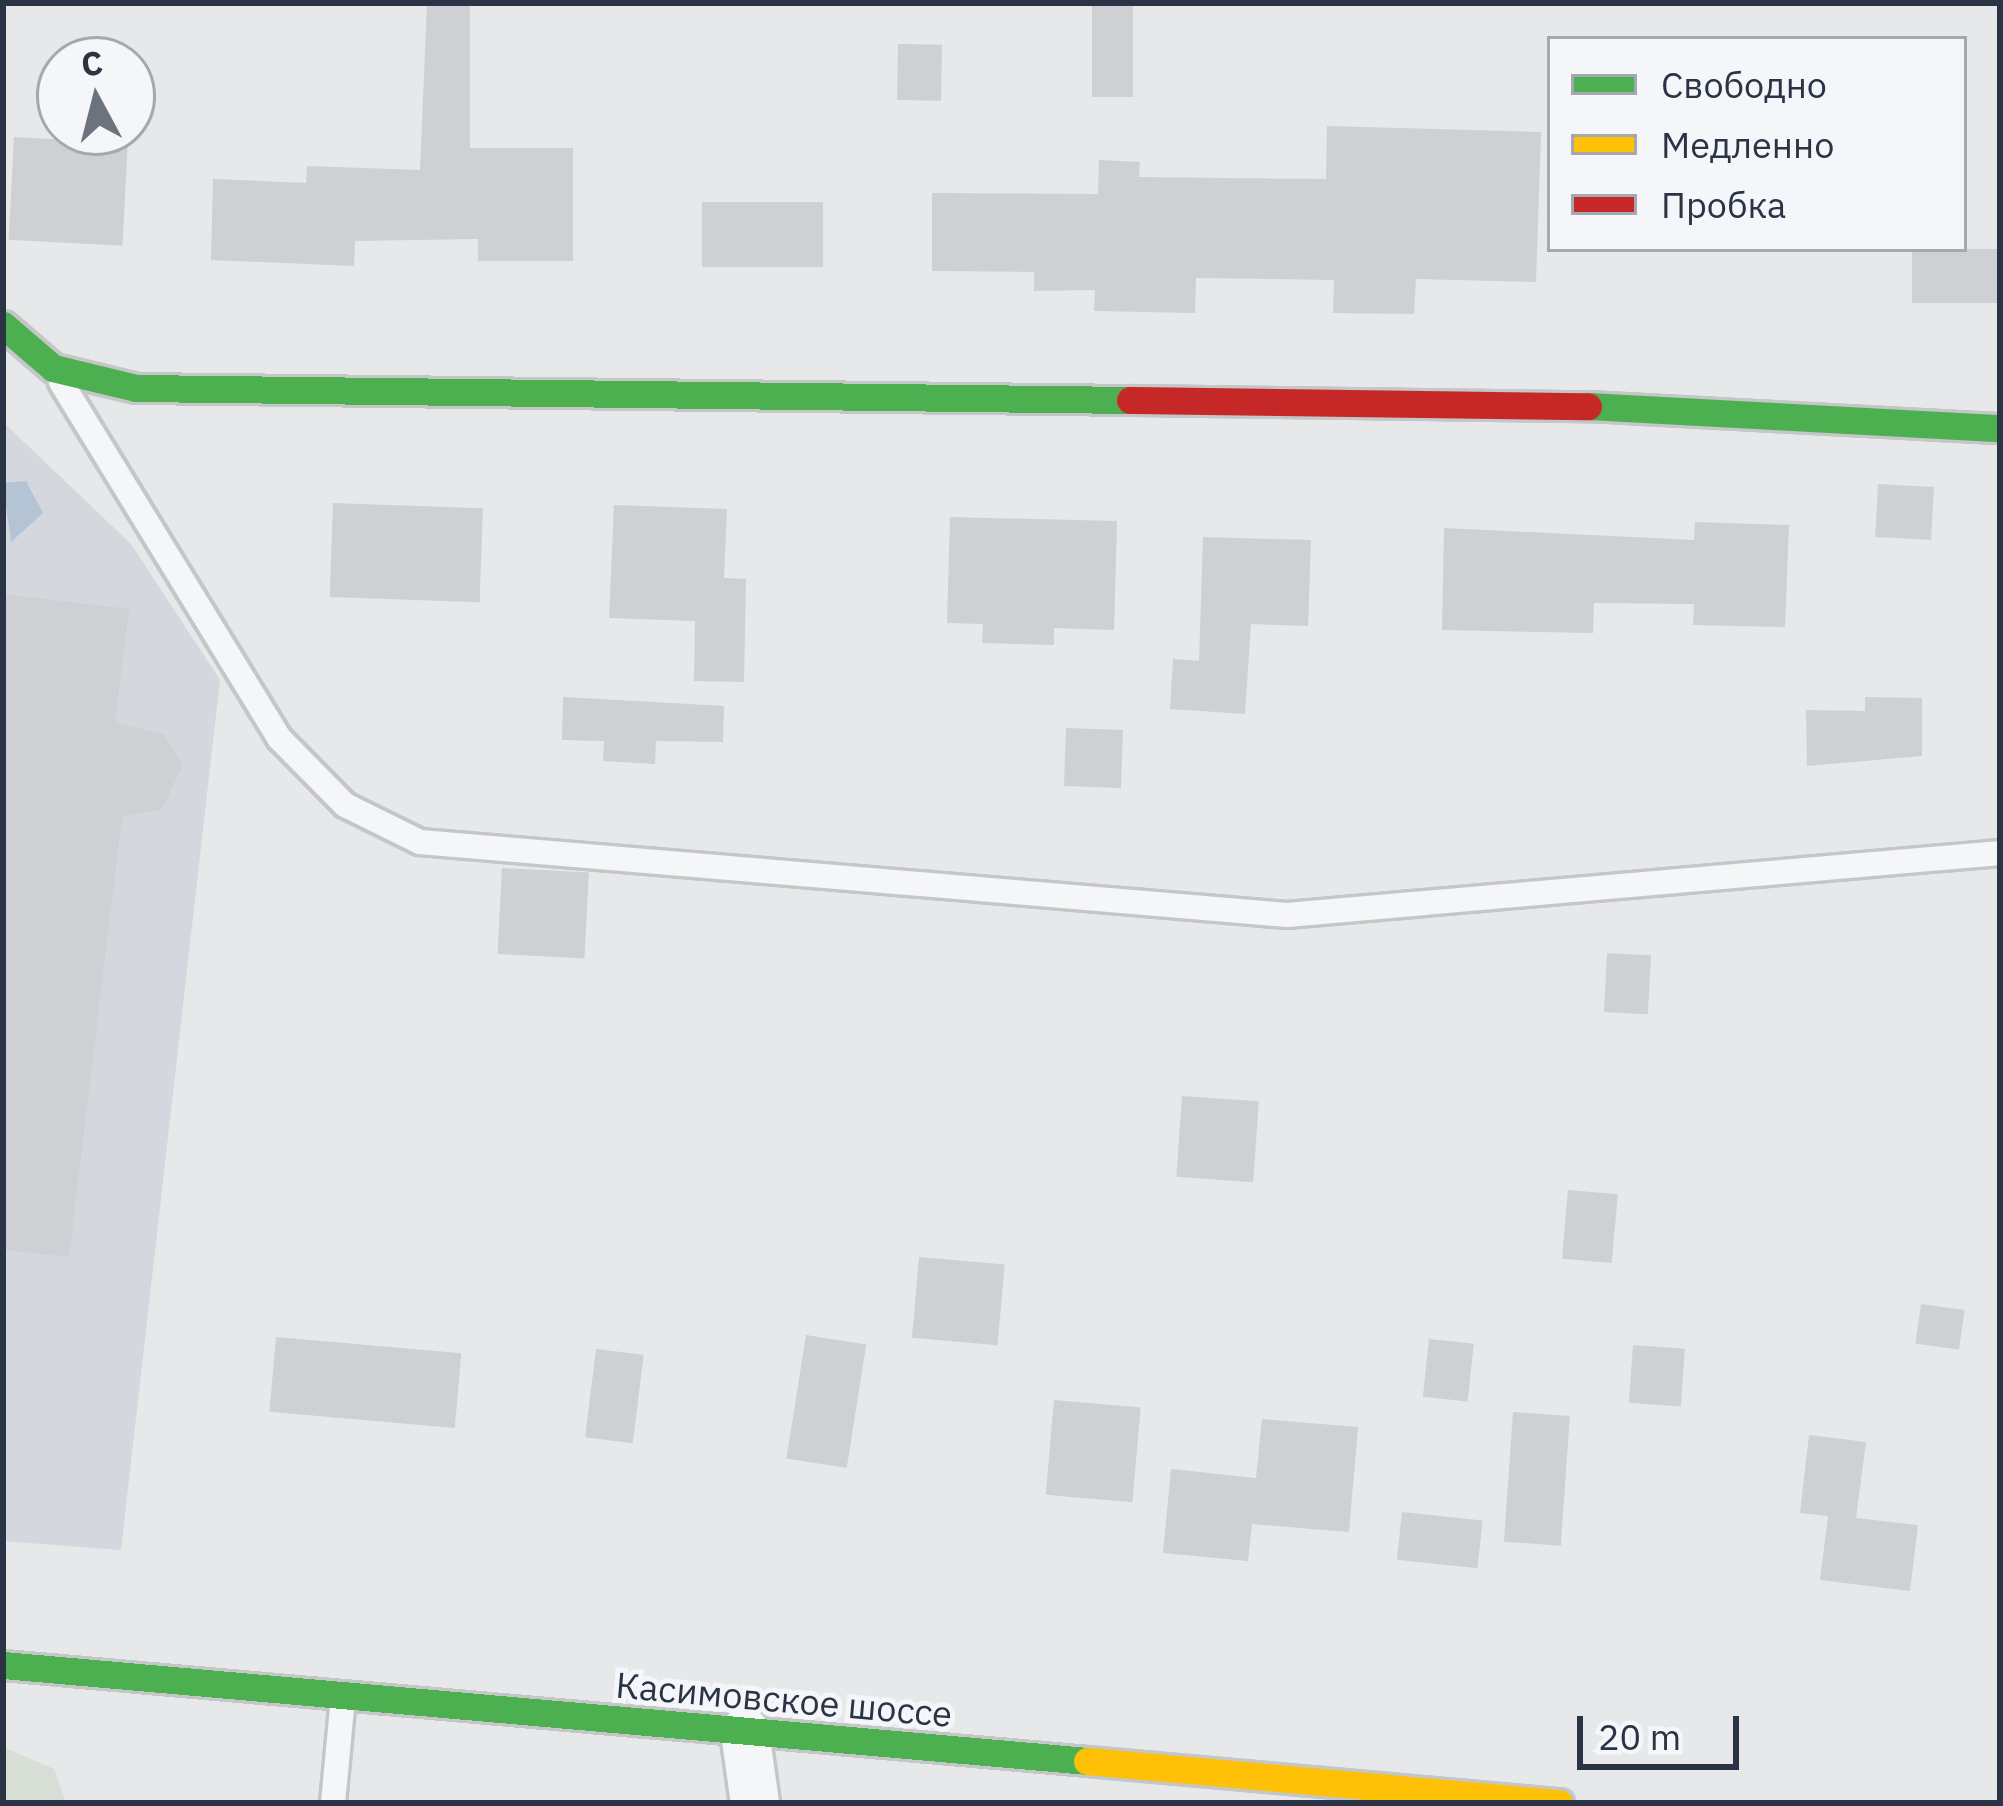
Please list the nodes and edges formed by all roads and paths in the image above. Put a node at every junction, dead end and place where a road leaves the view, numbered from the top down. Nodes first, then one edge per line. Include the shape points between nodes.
1 (4, 328) edge
2 (53, 368) junction
3 (2000, 428) edge
4 (2000, 854) edge
5 (3, 1665) edge
6 (343, 1696) junction
7 (745, 1732) junction
8 (1490, 1800) edge
9 (333, 1803) edge
10 (755, 1803) edge
11 (1559, 1803) edge

1 - 2 street
2 - 3 street via 136,388 1568,405
2 - 4 lane via 279,738 345,805 420,842 1286,915
5 - 6 street, Касимовское шоссе
6 - 7 street, Касимовское шоссе
6 - 9 lane
7 - 8 street, Касимовское шоссе
7 - 10 street
8 - 11 street, Касимовское шоссе

